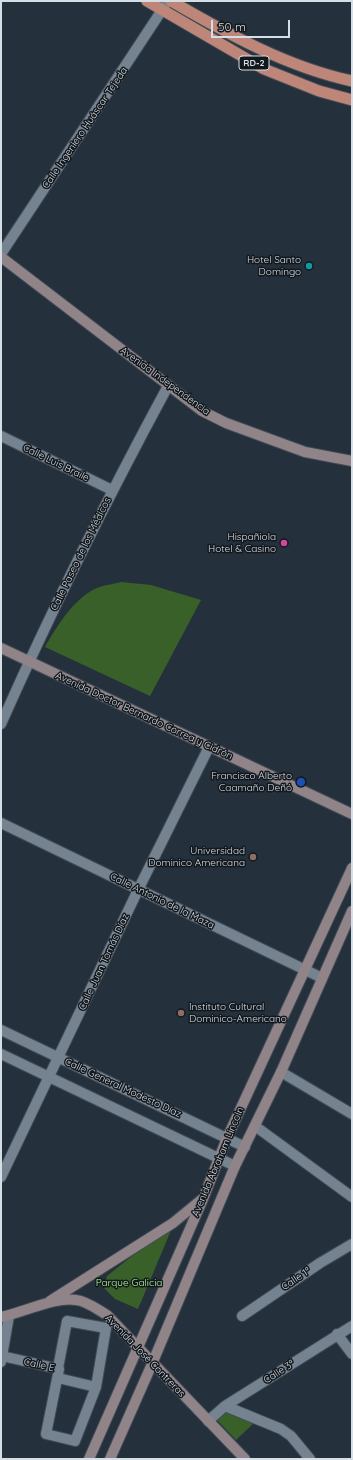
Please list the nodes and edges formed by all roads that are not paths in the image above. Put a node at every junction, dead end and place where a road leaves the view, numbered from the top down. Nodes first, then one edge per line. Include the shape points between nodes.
1 (147, 1) edge
2 (167, 4) edge
3 (352, 81) edge
4 (352, 100) edge
5 (1, 256) edge
6 (168, 386) junction
7 (1, 436) edge
8 (352, 461) edge
9 (112, 490) junction
10 (1, 648) edge
11 (29, 661) junction
12 (1, 724) edge
13 (208, 747) junction
14 (352, 814) edge
15 (1, 823) edge
16 (352, 868) edge
17 (138, 890) junction
18 (352, 911) edge
19 (306, 969) junction
20 (322, 978) junction
21 (1, 1030) edge
22 (1, 1054) edge
23 (59, 1058) junction
24 (281, 1072) junction
25 (50, 1078) junction
26 (352, 1114) edge
27 (255, 1126) junction
28 (228, 1138) junction
29 (245, 1147) junction
30 (219, 1158) junction
31 (235, 1166) junction
32 (1, 1177) edge
33 (352, 1197) edge
34 (203, 1199) junction
35 (352, 1244) edge
36 (45, 1304) junction
37 (5, 1316) edge
38 (242, 1316) dead end
39 (352, 1326) edge
40 (337, 1334) junction
41 (138, 1348) junction
42 (352, 1354) edge
43 (2, 1359) edge
44 (152, 1364) junction
45 (58, 1373) junction
46 (96, 1387) junction
47 (225, 1406) junction
48 (208, 1421) junction
49 (89, 1459) edge
50 (110, 1459) edge
51 (245, 1459) edge
52 (310, 1459) edge

1 - 2 highway, RD-2
2 - 3 highway, RD-2 via 281,59 329,76
2 - 4 highway, RD-2 via 264,69 319,91
2 - 5 street, Calle Ingeniero Huáscar Tejeda
5 - 6 main road, Avenida Independencia
6 - 8 main road, Avenida Independencia via 202,411 226,423 305,452
6 - 9 street, Calle Paseo de los Médicos
7 - 9 street, Calle Luis Braile
9 - 11 street, Calle Paseo de los Médicos
10 - 11 main road, Avenida Doctor Bernardo Correa y Cidrón
11 - 12 street, Calle Paseo de los Médicos
11 - 13 main road, Avenida Doctor Bernardo Correa y Cidrón
13 - 14 main road, Avenida Doctor Bernardo Correa y Cidrón
13 - 17 street, Calle Juan Tomás Díaz
15 - 17 street, Calle Antonio de la Maza
16 - 19 main road, Avenida Abraham Lincoln
17 - 19 street, Calle Antonio de la Maza
17 - 23 street, Calle Juan Tomás Díaz
18 - 20 main road, Avenida Abraham Lincoln
19 - 20 street, Calle Antonio de la Maza
19 - 28 main road, Avenida Abraham Lincoln
20 - 24 main road, Avenida Abraham Lincoln
21 - 23 street, Calle General Modesto Díaz
22 - 25 street
23 - 25 street, Calle Juan Tomás Díaz
23 - 28 street, Calle General Modesto Díaz
24 - 26 street
24 - 27 main road, Avenida Abraham Lincoln
25 - 30 street
25 - 32 street, Calle Juan Tomás Díaz
27 - 29 main road, Avenida Abraham Lincoln
27 - 33 street
28 - 29 street, Calle General Modesto Díaz
28 - 30 main road, Avenida Abraham Lincoln
29 - 31 main road, Avenida Abraham Lincoln
30 - 31 street
30 - 34 main road, Avenida Abraham Lincoln
31 - 44 main road, Avenida Abraham Lincoln
34 - 36 main road via 173,1223
34 - 41 main road, Avenida Abraham Lincoln
35 - 38 street, Calle 1ª
36 - 37 main road, Avenida José Contreras
36 - 41 main road, Avenida José Contreras via 76,1300 86,1303 107,1316
37 - 43 street
39 - 40 street, Calle 3ª
40 - 42 street
40 - 47 street, Calle 3ª
41 - 44 main road, Avenida José Contreras
41 - 49 main road, Avenida Abraham Lincoln
43 - 45 street, Calle E
44 - 48 main road, Avenida José Contreras
44 - 50 main road, Avenida Abraham Lincoln
45 - 46 street
45 - 46 street, Calle E via 46,1434 75,1441
45 - 46 street via 67,1321 106,1328
47 - 48 street, Calle 3ª
47 - 52 street via 282,1429
48 - 51 main road, Avenida José Contreras

